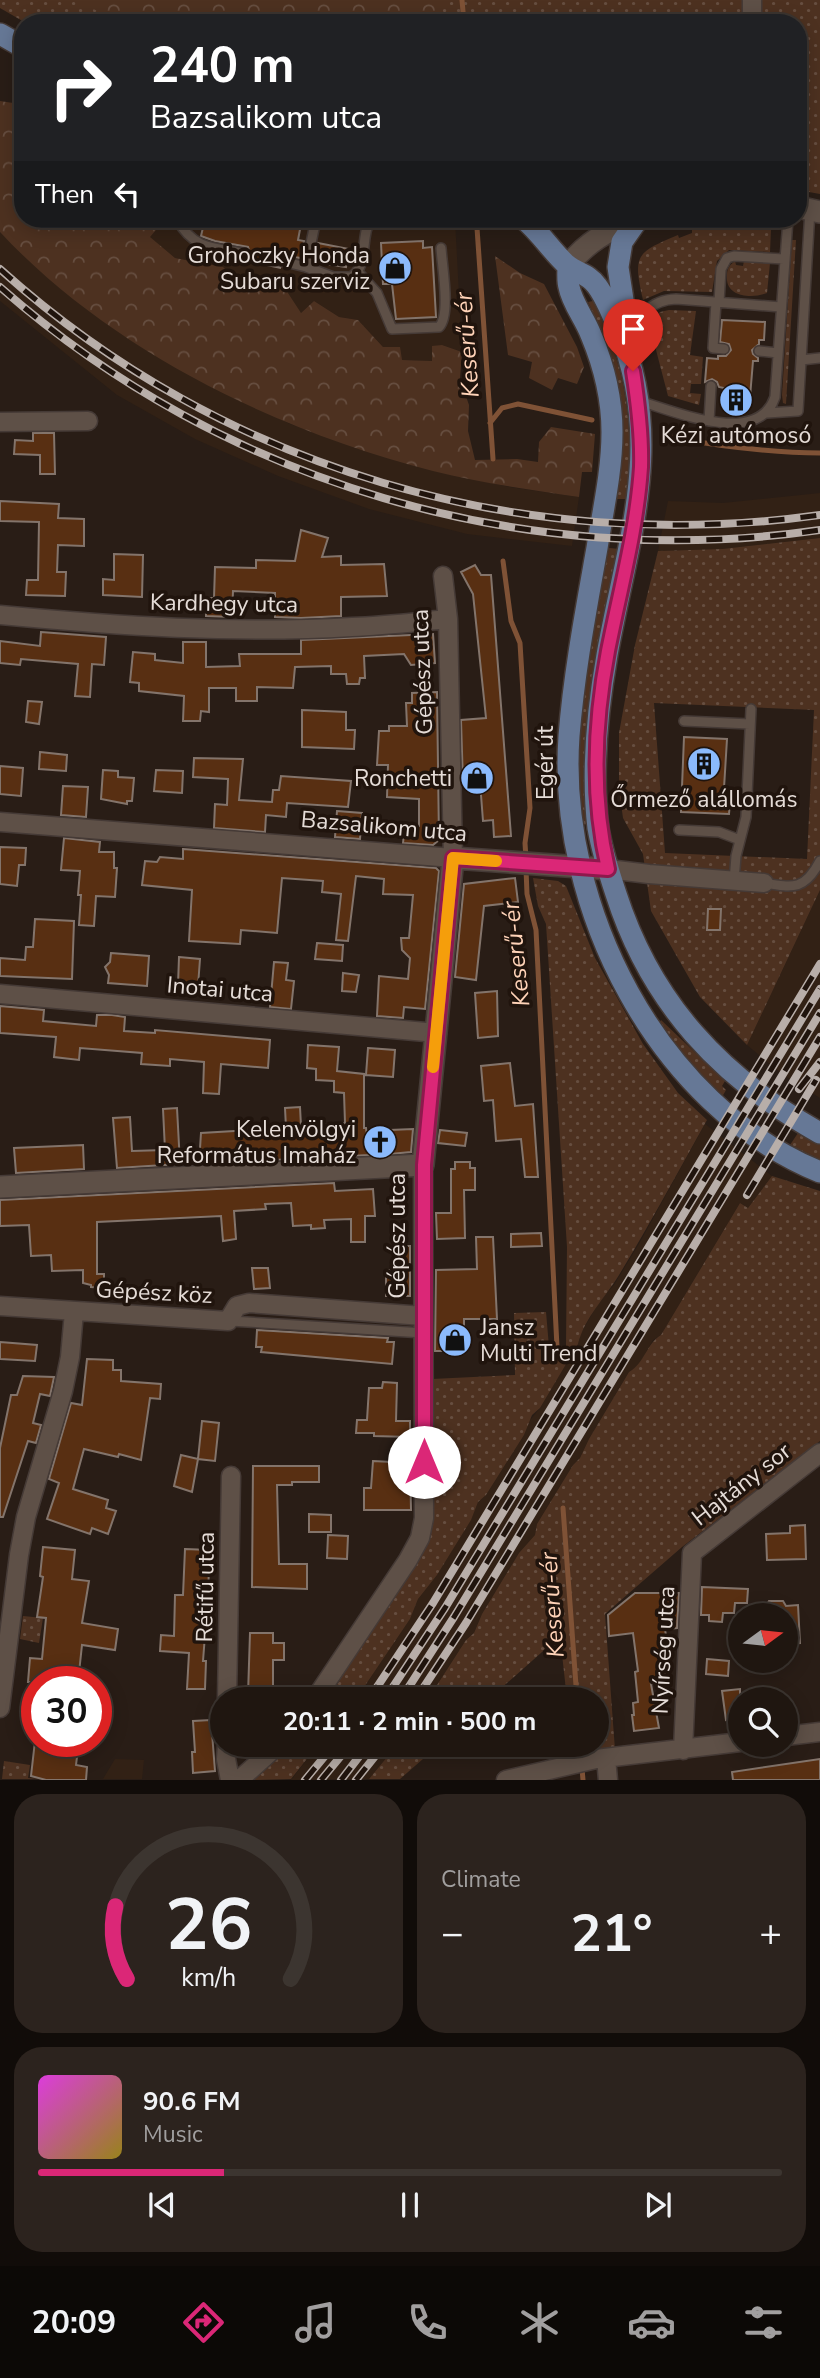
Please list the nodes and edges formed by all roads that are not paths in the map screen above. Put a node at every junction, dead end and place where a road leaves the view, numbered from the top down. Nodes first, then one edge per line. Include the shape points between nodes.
1 (809, 210) edge
2 (183, 228) edge
3 (314, 228) edge
4 (367, 228) edge
5 (532, 228) edge
6 (618, 228) edge
7 (631, 228) edge
8 (787, 228) edge
9 (441, 248) dead end
10 (238, 249) dead end
11 (784, 259) junction
12 (277, 260) dead end
13 (568, 266) junction
14 (306, 267) junction
15 (358, 272) junction
16 (718, 302) junction
17 (781, 307) junction
18 (624, 343) junction
19 (724, 349) dead end
20 (759, 351) dead end
21 (778, 353) junction
22 (820, 358) edge
23 (801, 360) junction
24 (711, 386) dead end
25 (638, 401) junction
26 (767, 412) junction
27 (88, 421) dead end
28 (709, 421) junction
29 (0, 422) edge
30 (443, 576) dead end
31 (0, 615) edge
32 (448, 619) junction
33 (751, 709) dead end
34 (684, 721) dead end
35 (750, 724) junction
36 (0, 822) edge
37 (679, 830) dead end
38 (740, 840) junction
39 (453, 858) junction
40 (820, 861) edge
41 (580, 865) junction
42 (608, 869) junction
43 (734, 881) junction
44 (764, 883) joint
45 (0, 994) edge
46 (437, 1033) junction
47 (820, 1133) edge
48 (424, 1165) junction
49 (820, 1172) edge
50 (0, 1187) edge
51 (0, 1306) edge
52 (74, 1312) junction
53 (424, 1325) junction
54 (820, 1453) edge
55 (231, 1476) dead end
56 (692, 1553) joint
57 (227, 1687) edge
58 (324, 1687) edge
59 (0, 1708) edge
60 (820, 1732) edge
61 (798, 1735) edge
62 (728, 1744) edge
63 (683, 1750) junction
64 (226, 1757) edge
65 (265, 1757) edge
66 (601, 1758) junction
67 (567, 1769) edge
68 (230, 1780) edge
69 (239, 1780) edge
70 (506, 1780) edge
71 (543, 1780) edge
72 (608, 1780) edge

1 - 23 lane
2 - 10 lane via 197,243
3 - 14 lane
4 - 15 lane
5 - 13 main road
6 - 13 street via 579,250
7 - 18 main road via 622,242 618,267
8 - 11 lane
9 - 15 lane via 446,312 439,327 391,329 377,293
11 - 16 lane via 727,258 721,269
11 - 17 lane
12 - 14 lane
13 - 18 main road via 585,273 597,286
13 - 41 main road, Egér út via 569,287 607,382 612,434 569,739 572,822
14 - 15 lane via 340,279
16 - 17 lane
16 - 18 lane via 659,301 642,313
16 - 19 lane via 713,353
17 - 21 lane
18 - 25 main road
20 - 21 lane
21 - 26 lane via 775,397
22 - 23 lane
23 - 26 lane via 798,411
24 - 28 lane
25 - 28 lane
25 - 42 main road via 638,497 597,722 596,802
26 - 28 lane via 745,423
27 - 29 street
30 - 32 street, Gépész utca
31 - 32 street, Kardhegy utca via 177,628 352,628
32 - 39 street, Gépész utca
33 - 35 lane
34 - 35 lane
35 - 38 lane via 746,817
36 - 39 street, Bazsalikom utca
37 - 38 lane via 719,832
38 - 43 lane
39 - 41 street, Bazsalikom utca
39 - 46 street, Gépész utca
40 - 44 lane via 810,878 797,886
41 - 42 street, Bazsalikom utca
41 - 49 main road, Egér út via 610,954 678,1067 697,1089 766,1144
42 - 43 street, Bazsalikom utca
42 - 47 main road via 635,945 684,1023 729,1071
43 - 44 street, Bazsalikom utca
45 - 46 street, Inotai utca
46 - 48 street, Gépész utca
48 - 50 street
48 - 53 street, Gépész utca
51 - 52 street, Gépész köz
52 - 53 street, Gépész köz via 228,1321 237,1306 249,1303
52 - 59 street via 71,1357 26,1517
53 - 58 street, Gépész utca via 424,1518 420,1538
54 - 56 street, Hajtány sor
55 - 57 street, Rétifű utca
56 - 63 street, Nyírség utca
60 - 61 street
62 - 63 street
63 - 66 street
64 - 68 street
65 - 69 street
66 - 67 street
66 - 72 street
67 - 70 street
67 - 71 street

